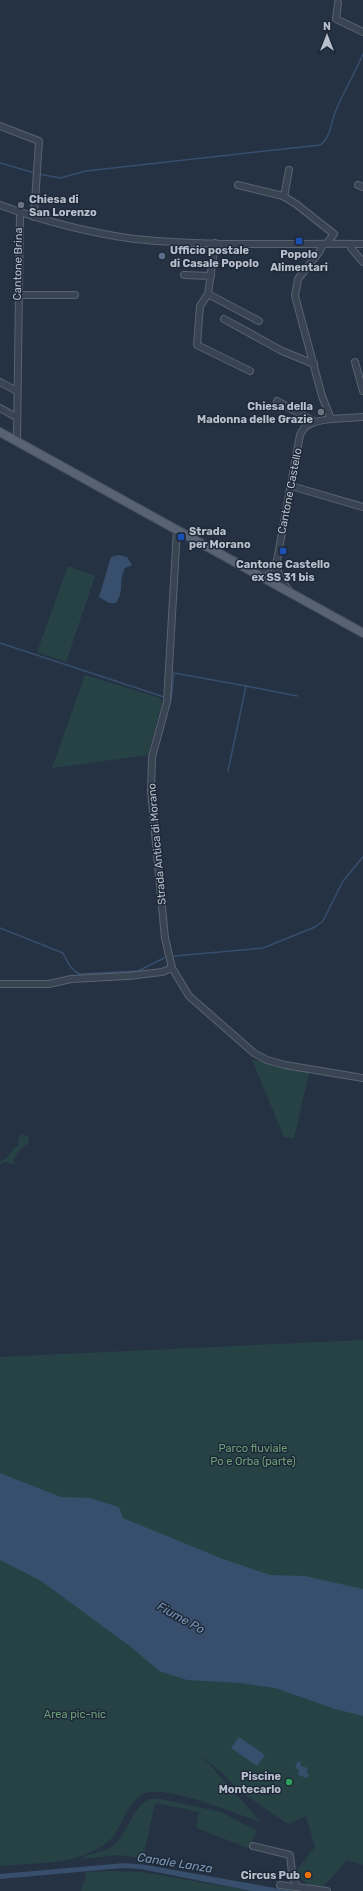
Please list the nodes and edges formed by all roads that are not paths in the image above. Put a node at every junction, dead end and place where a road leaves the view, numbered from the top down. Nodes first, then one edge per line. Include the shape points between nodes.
1 (338, 3) dead end
2 (363, 32) edge
3 (0, 126) edge
4 (289, 170) dead end
5 (238, 185) dead end
6 (284, 197) junction
7 (0, 205) edge
8 (20, 212) junction
9 (34, 217) junction
10 (215, 243) junction
11 (325, 244) junction
12 (351, 244) junction
13 (363, 244) edge
14 (363, 262) edge
15 (184, 275) dead end
16 (210, 276) junction
17 (208, 294) junction
18 (18, 295) junction
19 (76, 295) dead end
20 (224, 319) dead end
21 (259, 321) dead end
22 (355, 362) dead end
23 (314, 364) junction
24 (250, 371) dead end
25 (0, 382) edge
26 (17, 391) junction
27 (363, 391) edge
28 (277, 401) dead end
29 (0, 408) edge
30 (16, 417) junction
31 (363, 417) edge
32 (331, 419) junction
33 (315, 422) junction
34 (0, 432) edge
35 (17, 441) junction
36 (291, 486) junction
37 (363, 507) edge
38 (176, 529) junction
39 (276, 564) junction
40 (252, 571) junction
41 (273, 582) junction
42 (290, 591) junction
43 (363, 633) edge
44 (172, 968) junction
45 (0, 984) edge
46 (363, 1078) edge
47 (253, 1846) dead end
48 (280, 1885) dead end
49 (297, 1887) junction
50 (327, 1891) edge

1 - 2 street via 336,19
3 - 9 street via 40,141
4 - 6 street
5 - 6 street
6 - 11 street via 334,234
7 - 8 street
8 - 9 street, Cantone Brina
8 - 18 street, Cantone Brina
9 - 10 street, Cantone Brina via 98,233 166,242
10 - 11 street
10 - 16 street
11 - 12 street
11 - 23 street via 298,279 295,296
12 - 13 street
12 - 14 street via 351,248
15 - 16 street
16 - 17 street
17 - 21 street
17 - 24 street via 200,306 197,345
18 - 19 street
18 - 26 street, Cantone Brina
20 - 23 street via 282,351
22 - 27 street
23 - 32 street
25 - 26 street
26 - 30 street, Cantone Brina
28 - 33 street
29 - 30 street
30 - 35 street, Cantone Brina
31 - 32 street, Cantone Castello
32 - 33 street, Cantone Castello
33 - 36 street, Cantone Castello via 305,426 300,435
34 - 35 main road
35 - 38 main road
36 - 37 street
36 - 39 street, Cantone Castello
38 - 40 main road
38 - 44 street, Strada Antica di Morano via 167,702 152,758 151,791 165,938
39 - 40 street via 265,570
39 - 41 street, Cantone Castello
39 - 42 street via 283,583
40 - 41 main road
41 - 42 main road
42 - 43 main road
44 - 45 street via 162,972 71,979 49,984
44 - 46 street, Strada Antica di Morano via 189,996 254,1053 285,1065
47 - 49 street via 290,1855
48 - 49 street
49 - 50 street

